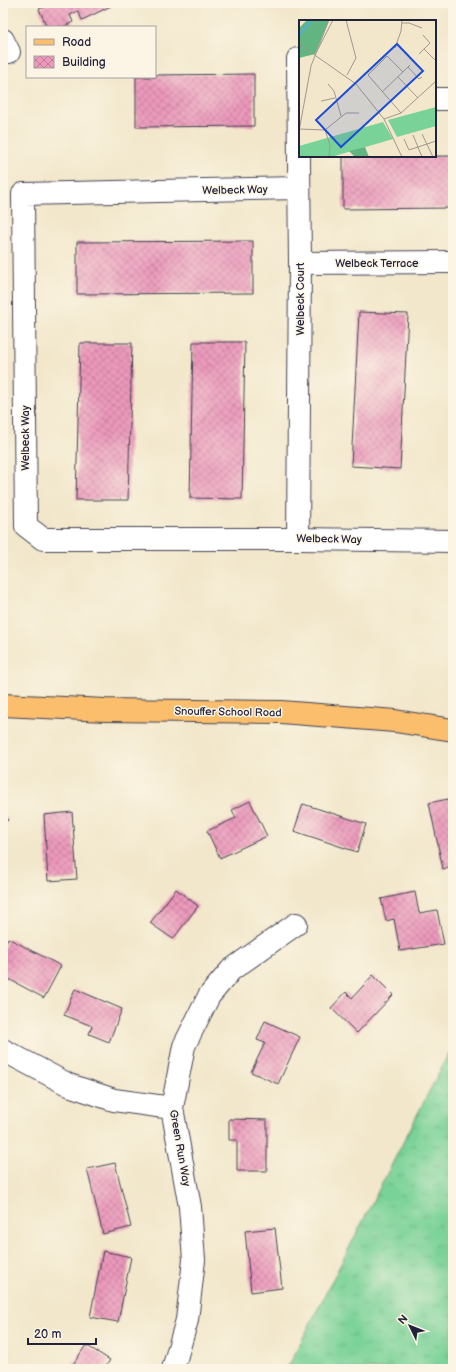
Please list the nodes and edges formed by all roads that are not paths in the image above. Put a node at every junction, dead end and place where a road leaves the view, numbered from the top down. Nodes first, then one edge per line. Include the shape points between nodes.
1 (298, 59) dead end
2 (299, 98) edge
3 (436, 99) edge
4 (453, 99) edge
5 (299, 188) junction
6 (453, 262) edge
7 (300, 263) junction
8 (298, 539) junction
9 (453, 541) edge
10 (3, 705) edge
11 (453, 730) edge
12 (296, 924) dead end
13 (3, 1050) edge
14 (172, 1108) junction
15 (173, 1369) edge

1 - 2 street, Welbeck Court
2 - 5 street, Welbeck Court
3 - 4 street
5 - 7 street, Welbeck Court
5 - 8 street, Welbeck Way via 23,194 26,526 43,539
6 - 7 street, Welbeck Terrace
7 - 8 street, Welbeck Court
8 - 9 street, Welbeck Way
10 - 11 main road, Snouffer School Road via 105,710 281,712 395,721
12 - 14 street, Green Run Way via 231,970 209,996 184,1046
13 - 14 street via 69,1085 114,1100
14 - 15 street, Green Run Way via 190,1207 194,1260 187,1320

